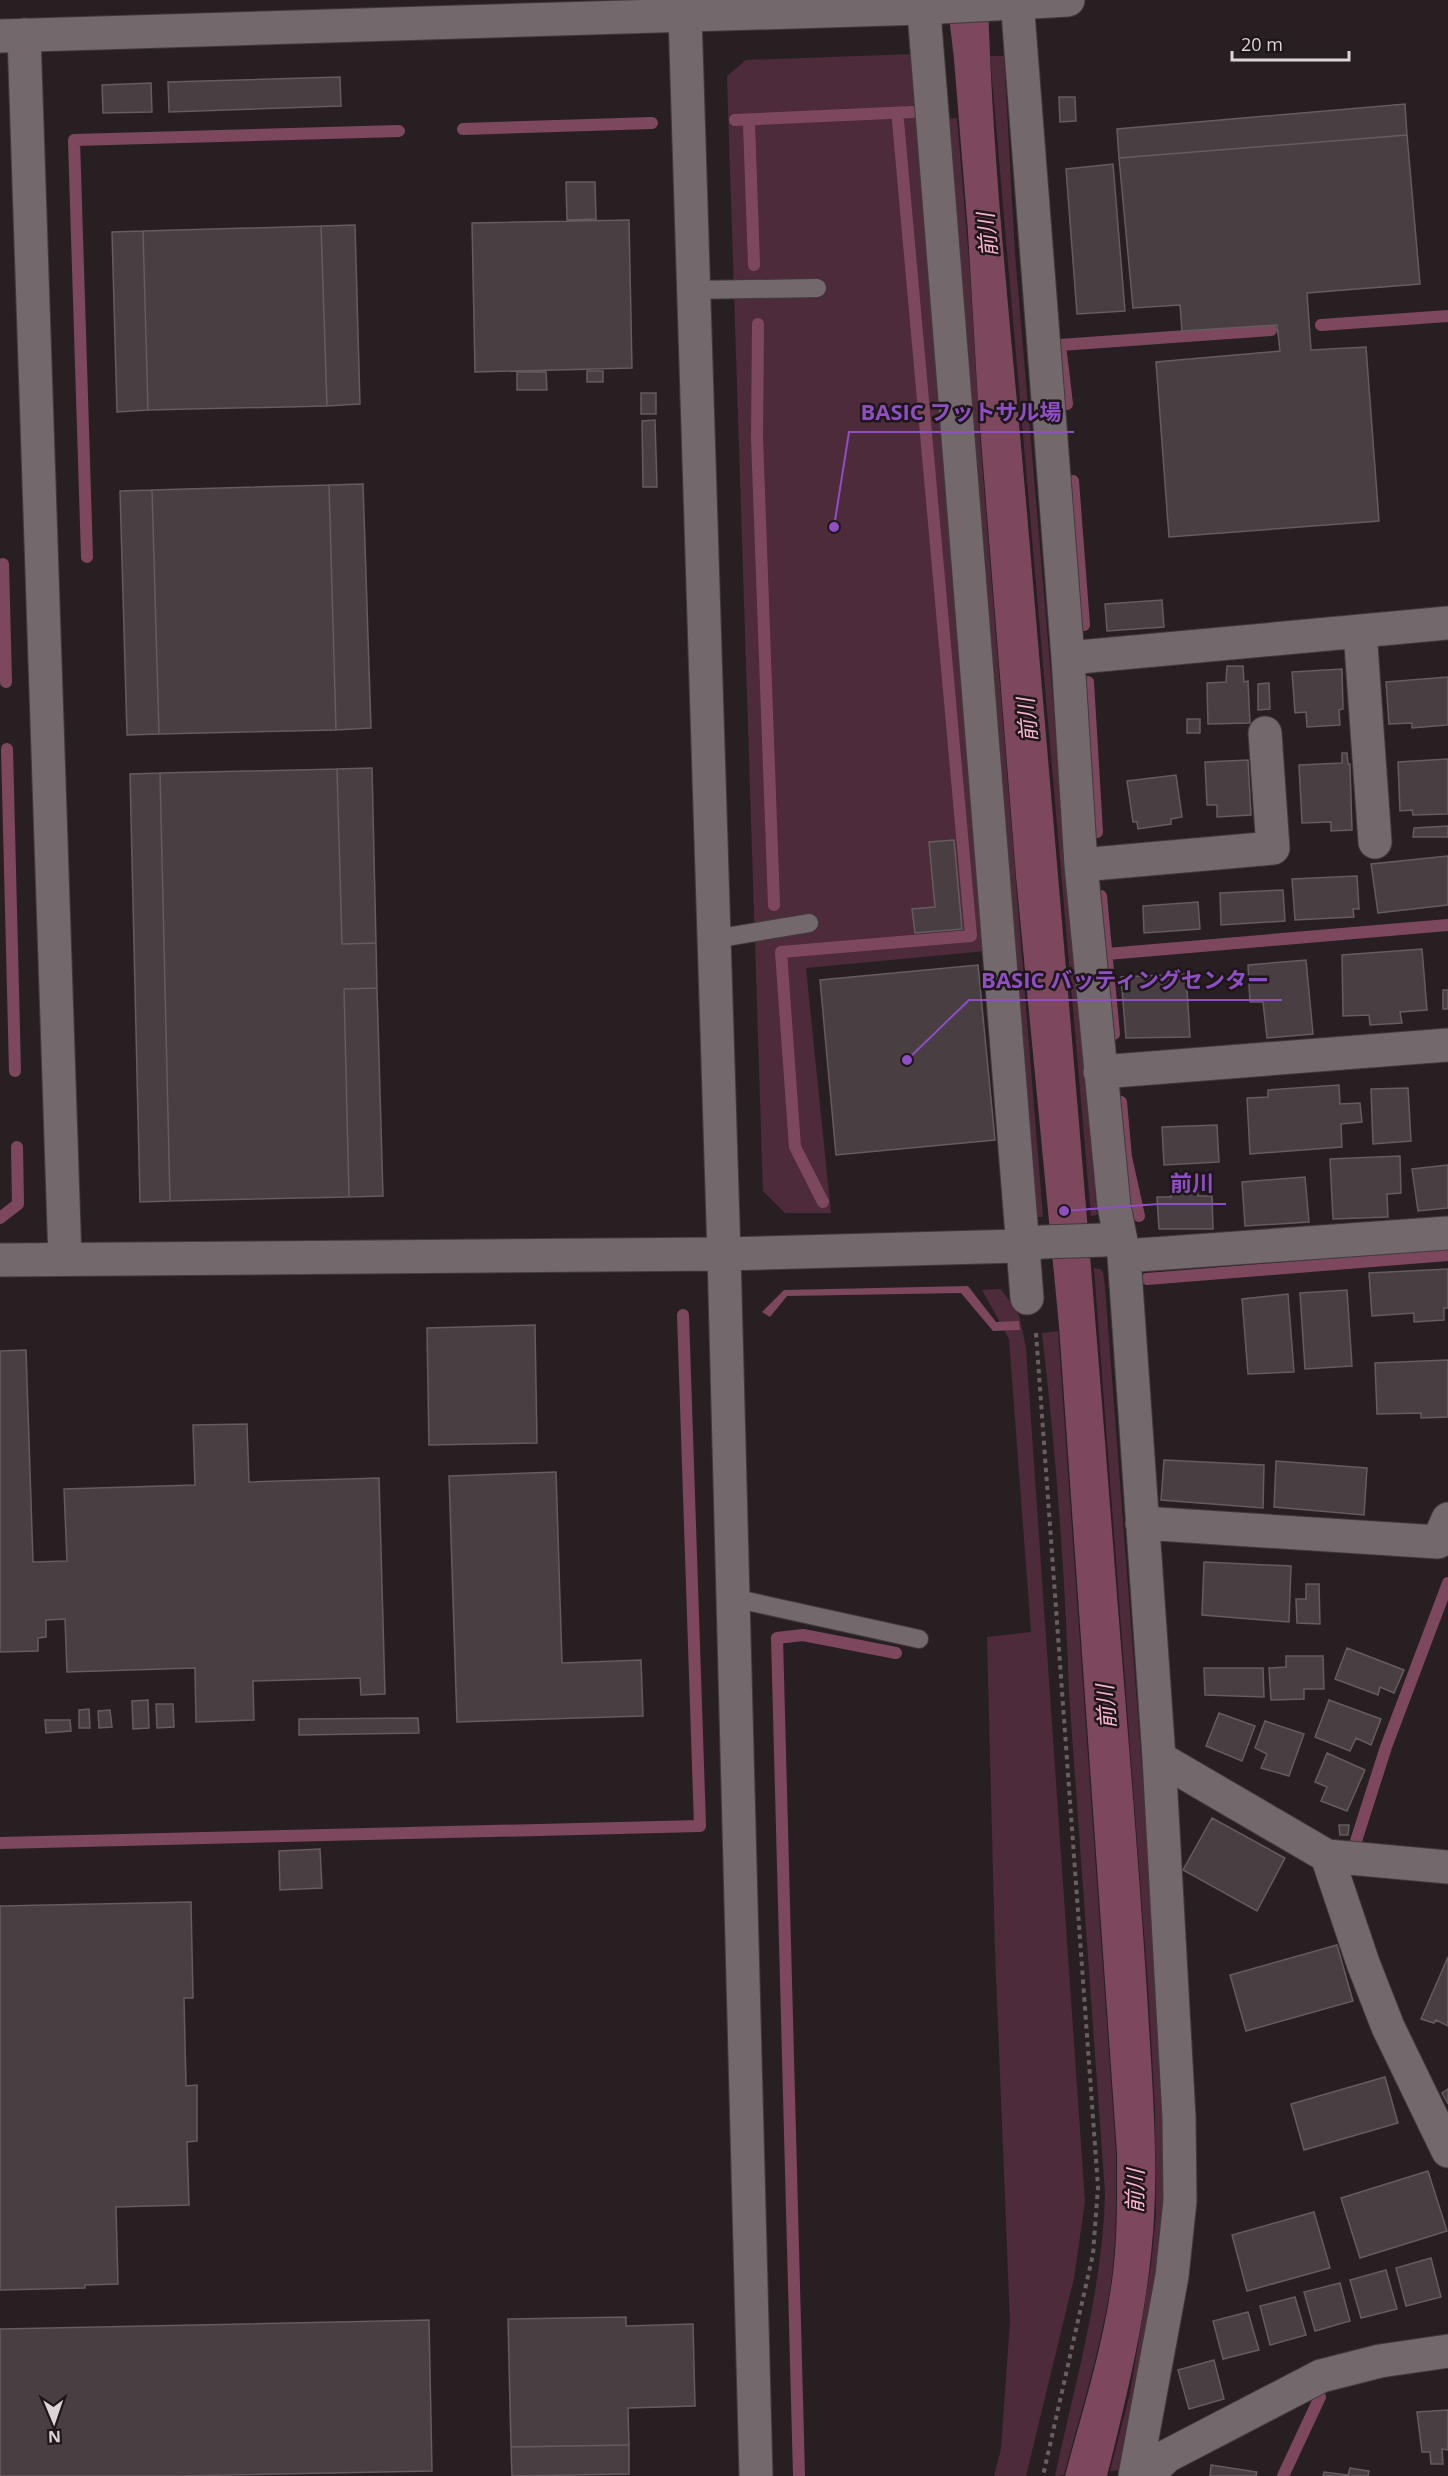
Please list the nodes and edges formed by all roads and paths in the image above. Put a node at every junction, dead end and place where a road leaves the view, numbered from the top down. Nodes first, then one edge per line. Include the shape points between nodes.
1 (1068, 0) edge
2 (1013, 3) edge
3 (927, 5) edge
4 (685, 15) junction
5 (12, 36) edge
6 (818, 288) dead end
7 (694, 290) junction
8 (1448, 623) edge
9 (1360, 631) junction
10 (1068, 658) junction
11 (1265, 733) dead end
12 (1375, 843) dead end
13 (1081, 865) junction
14 (808, 923) dead end
15 (714, 939) junction
16 (1448, 1045) edge
17 (1100, 1072) junction
18 (1448, 1233) edge
19 (1032, 1244) junction
20 (1116, 1245) junction
21 (724, 1254) junction
22 (65, 1258) junction
23 (0, 1260) edge
24 (1027, 1298) joint
25 (1448, 1519) edge
26 (1142, 1523) junction
27 (733, 1598) junction
28 (919, 1639) dead end
29 (1159, 1758) junction
30 (1327, 1856) junction
31 (1448, 1867) edge
32 (1448, 2151) edge
33 (1448, 2351) edge
34 (756, 2476) edge
35 (1043, 2476) edge
36 (1135, 2476) edge
37 (1146, 2476) edge

1 - 2 street
2 - 3 street
2 - 10 street
3 - 4 street
3 - 19 street
4 - 5 street
4 - 7 street
5 - 22 street
6 - 7 lane
7 - 15 street
8 - 9 street
9 - 10 street
9 - 12 street
10 - 13 street
11 - 13 street via 1273,848
13 - 17 street
14 - 15 lane
15 - 21 street
16 - 17 street
17 - 20 street
18 - 20 street
19 - 20 street
19 - 21 street
19 - 24 street
20 - 26 street
21 - 22 street
21 - 27 street
22 - 23 street
24 - 35 path via 1036,1334 1098,2187 1093,2254
25 - 26 street via 1438,1542
26 - 29 street
27 - 28 lane
27 - 34 street
29 - 30 street
29 - 36 street via 1180,2201 1173,2276
30 - 31 street
30 - 32 street via 1388,2027
33 - 37 street via 1380,2361 1321,2376 1167,2456

